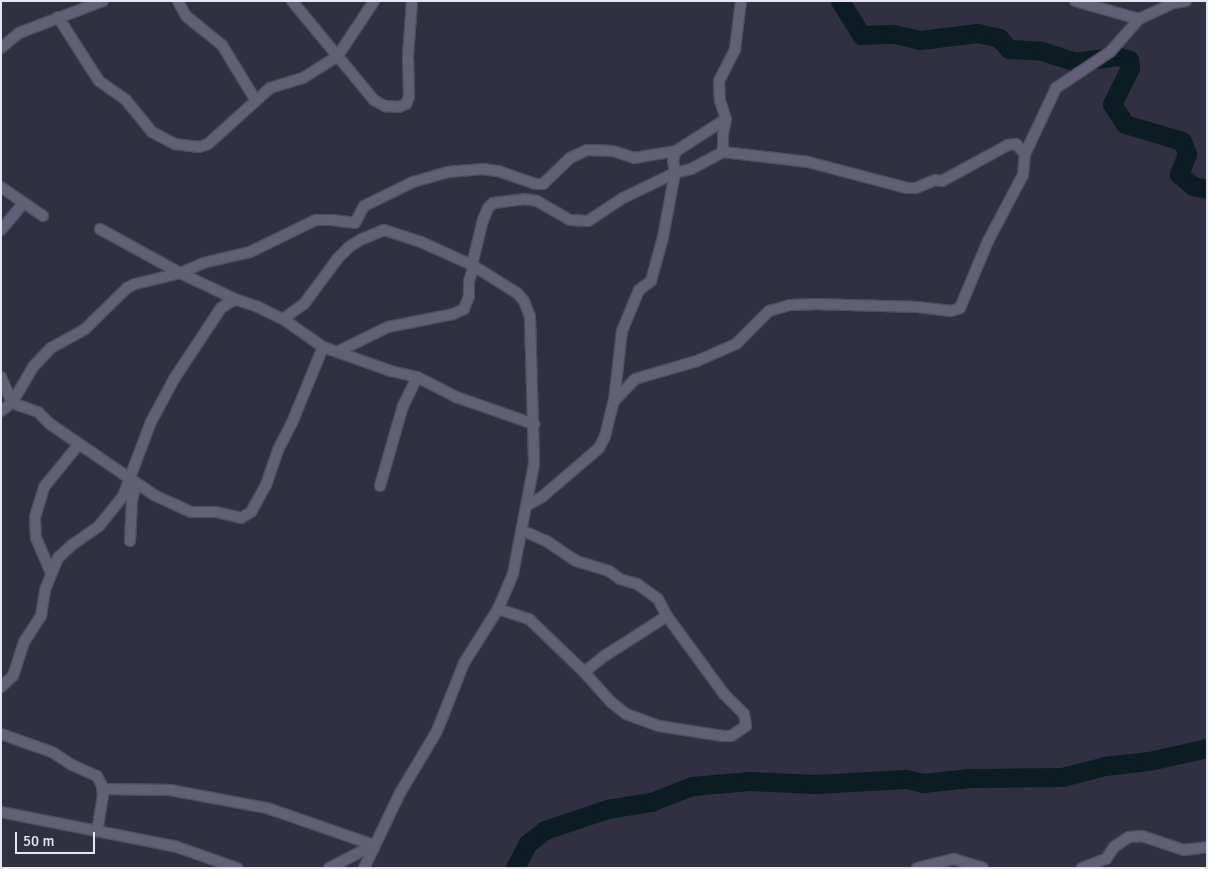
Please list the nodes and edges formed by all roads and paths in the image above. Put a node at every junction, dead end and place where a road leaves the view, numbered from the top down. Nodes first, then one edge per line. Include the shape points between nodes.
1 (103, 1) edge
2 (178, 1) edge
3 (292, 1) edge
4 (374, 1) edge
5 (412, 1) edge
6 (741, 1) edge
7 (1075, 1) edge
8 (1186, 1) edge
9 (58, 17) junction
10 (1139, 19) junction
11 (1, 48) edge
12 (337, 57) junction
13 (255, 99) junction
14 (726, 119) junction
15 (676, 151) junction
16 (723, 152) junction
17 (1026, 154) junction
18 (675, 173) junction
19 (1, 187) edge
20 (24, 203) junction
21 (43, 216) dead end
22 (100, 229) dead end
23 (1, 230) edge
24 (473, 265) junction
25 (180, 273) junction
26 (237, 300) junction
27 (283, 319) junction
28 (323, 347) junction
29 (338, 351) junction
30 (1, 377) edge
31 (417, 377) junction
32 (614, 401) junction
33 (12, 403) junction
34 (1, 411) edge
35 (534, 424) junction
36 (79, 444) junction
37 (132, 480) junction
38 (380, 486) dead end
39 (527, 505) junction
40 (521, 530) junction
41 (130, 541) dead end
42 (51, 573) junction
43 (498, 609) junction
44 (667, 616) junction
45 (584, 672) junction
46 (1, 687) edge
47 (1, 734) edge
48 (102, 789) junction
49 (1, 812) edge
50 (98, 832) junction
51 (374, 845) junction
52 (1207, 847) edge
53 (1106, 863) edge
54 (237, 868) edge
55 (329, 868) edge
56 (364, 868) edge
57 (917, 868) edge
58 (983, 868) edge
59 (1082, 868) edge

1 - 9 street
2 - 13 street via 186,16 222,45
3 - 12 street
4 - 12 street
5 - 12 street via 409,97 406,104 399,107 374,100
6 - 14 street via 735,49 719,81 720,101
7 - 10 street
8 - 10 street
9 - 11 street via 19,33
9 - 13 street via 99,81 126,100 152,132 175,144 199,147 208,144
10 - 17 street via 1101,59 1056,88
12 - 13 street via 309,76 270,88
14 - 15 street
14 - 16 street
15 - 18 street via 673,160
15 - 25 street via 634,158 613,151 587,150 570,158 543,184 483,169 448,172 413,182 364,206 355,223 316,220 250,252 203,263
16 - 17 street via 808,162 907,188 942,181 1008,145 1016,144
16 - 18 street via 691,169
17 - 32 street via 1023,175 988,241 960,308 951,311 918,307 790,305 769,311 736,344 697,361 635,379
18 - 24 street via 624,198 588,221 570,220 537,201 524,199 493,203 483,220
18 - 32 street via 651,281 639,290 622,331
19 - 20 street
20 - 21 street
20 - 23 street
22 - 25 street
24 - 27 street via 384,230 349,247 304,304
24 - 29 street via 464,309 388,327
24 - 35 street via 517,293 530,316
25 - 26 street
25 - 33 street via 128,288 85,329 51,348 33,367
26 - 27 street
26 - 37 street via 221,308 174,379 151,422
27 - 28 street
28 - 29 street
28 - 37 street via 266,485 248,516 191,512 154,495
29 - 31 street
30 - 33 street
31 - 35 street via 456,397
31 - 38 street via 402,406
32 - 39 street via 599,448 542,497
33 - 34 street
33 - 36 street via 38,412
35 - 39 street via 534,464
36 - 37 street
36 - 42 street via 44,487 35,516 36,538
37 - 41 street
37 - 42 street via 99,526 58,558
39 - 40 street
40 - 43 street via 513,574
40 - 44 street via 576,561 637,584 658,599
42 - 46 street via 41,616 24,642 13,676
43 - 45 street via 528,619
43 - 51 street via 464,663 437,731
44 - 45 street
44 - 45 street via 724,694 744,714 747,725 742,731 723,736 659,726 638,719 618,708
47 - 48 street via 52,752 97,776
48 - 50 street
48 - 51 street via 170,790 267,808
49 - 50 street
50 - 54 street via 177,847
51 - 55 street
51 - 56 street
52 - 53 street via 1184,850 1142,836 1129,837 1114,848
53 - 59 street
57 - 58 street via 954,859

